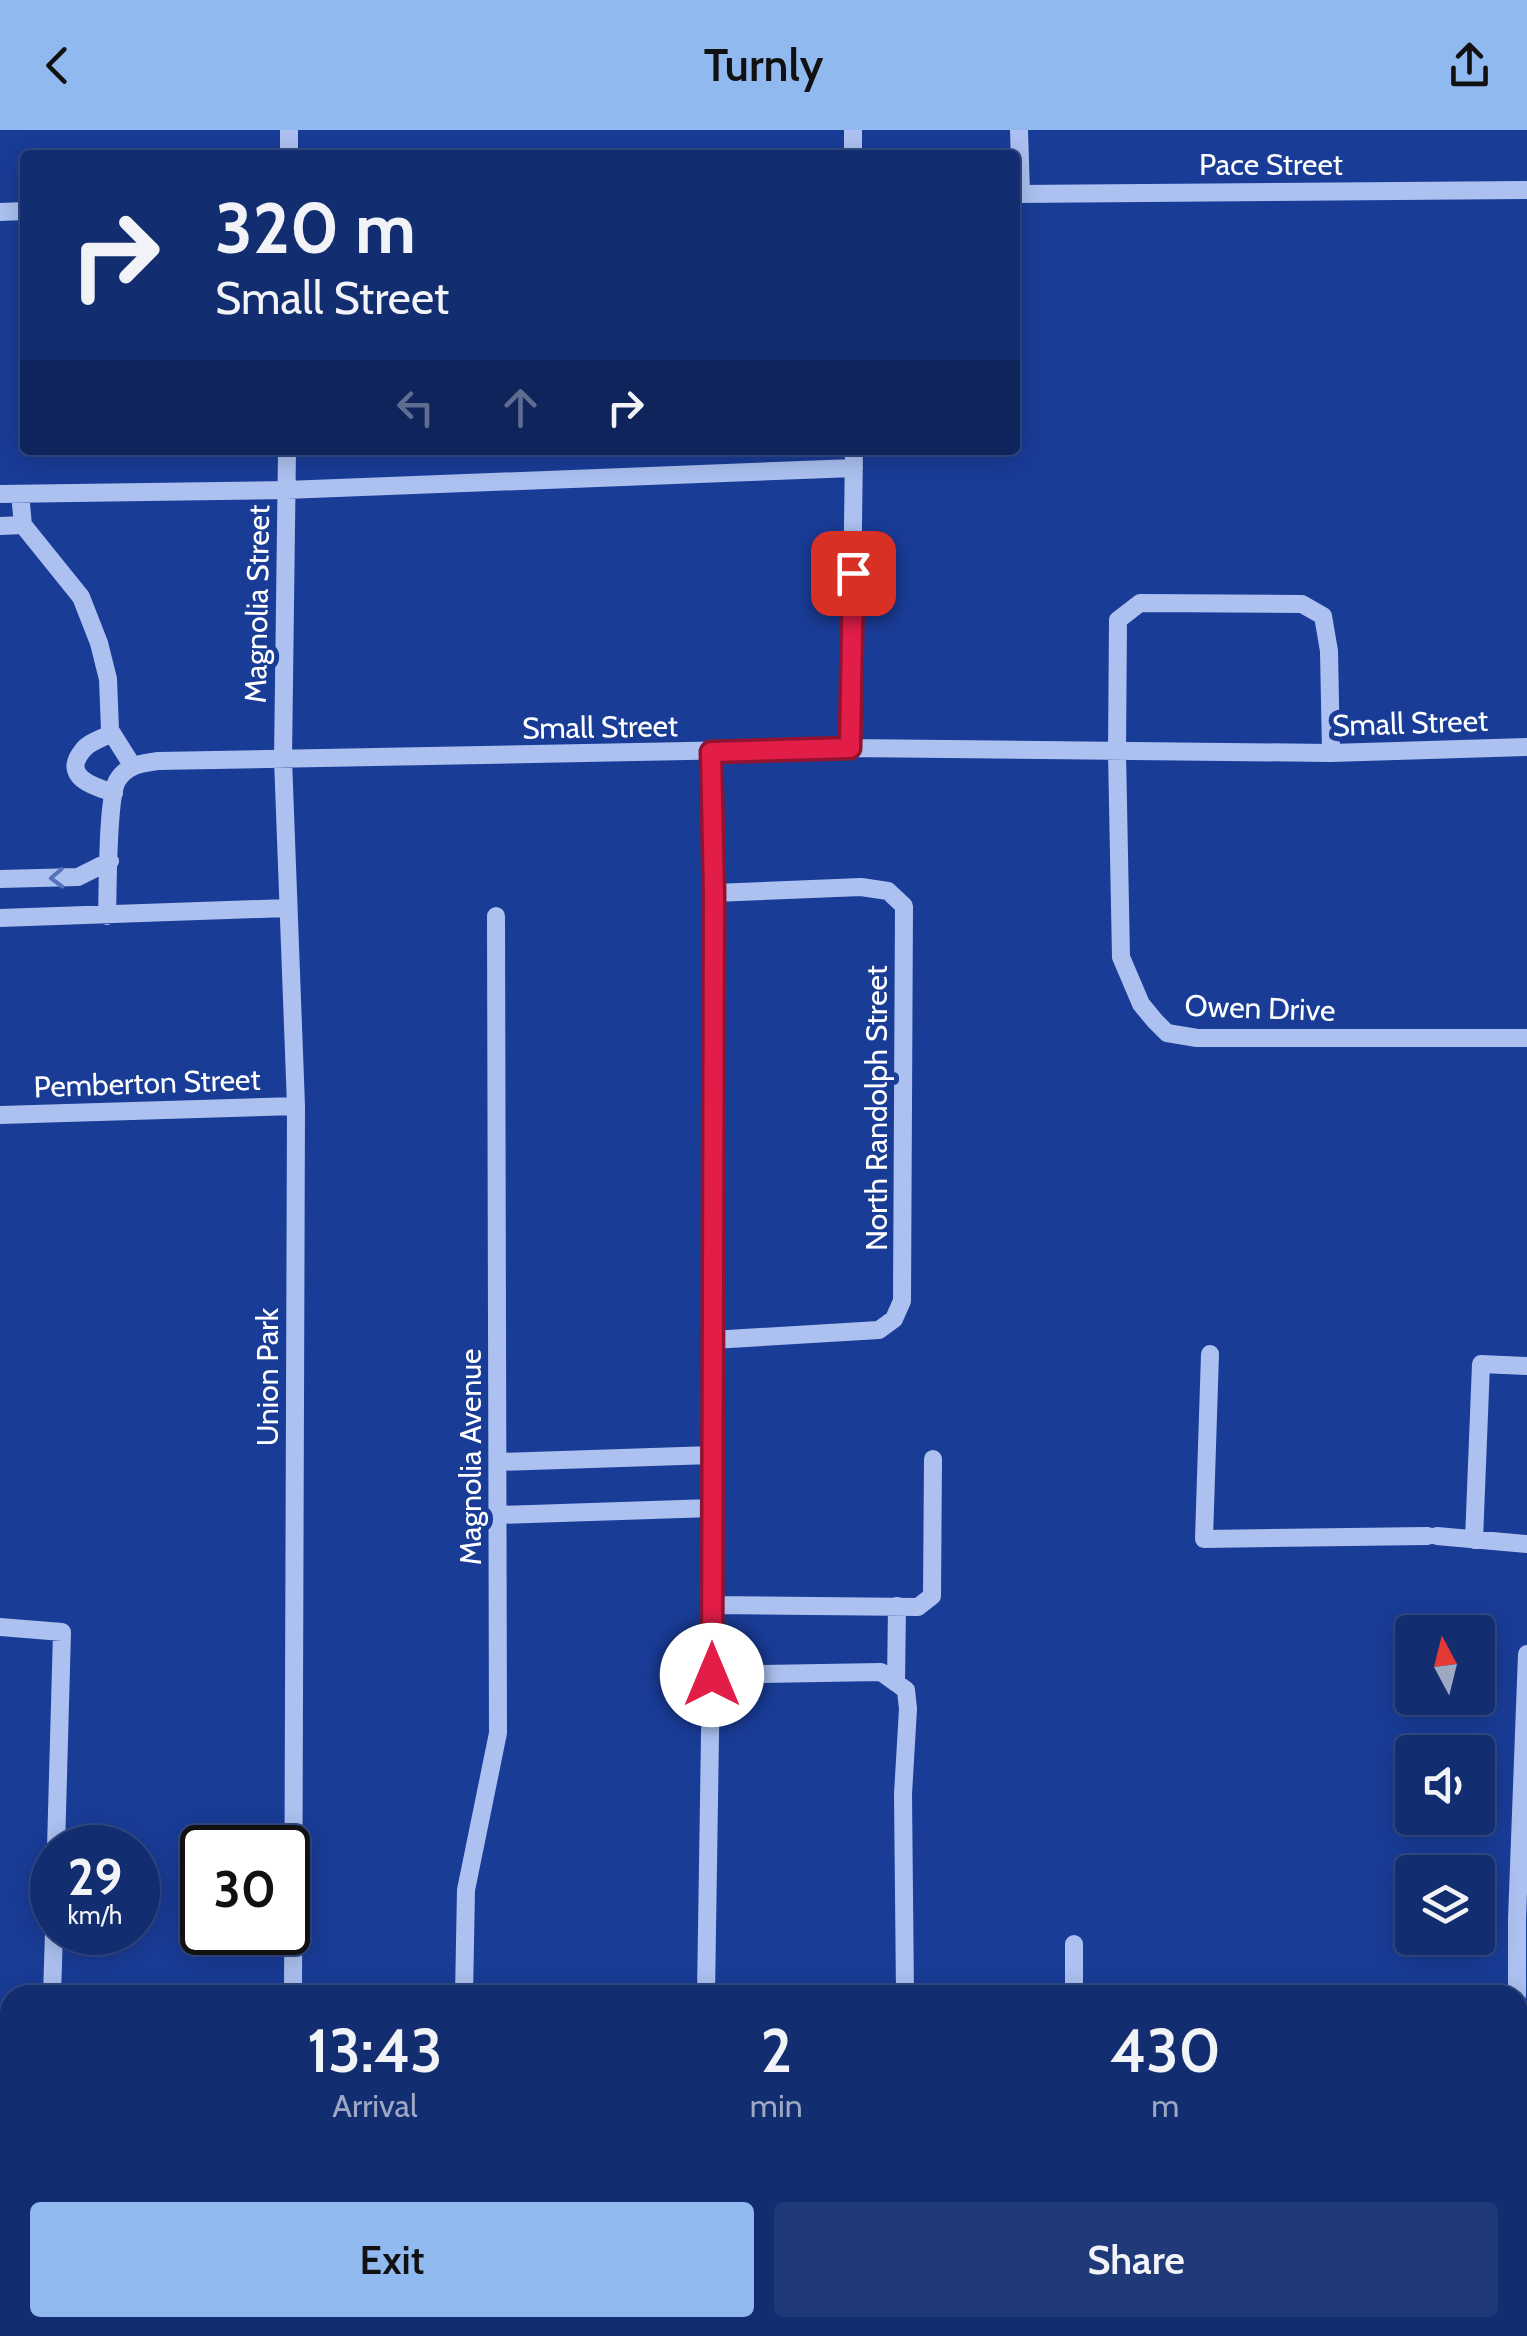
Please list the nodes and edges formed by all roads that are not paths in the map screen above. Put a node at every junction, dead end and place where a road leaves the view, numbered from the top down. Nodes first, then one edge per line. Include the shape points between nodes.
1 (1527, 190) edge
2 (1020, 194) edge
3 (287, 455) edge
4 (854, 459) edge
5 (286, 490) junction
6 (0, 494) edge
7 (20, 494) junction
8 (23, 525) junction
9 (0, 526) edge
10 (112, 733) junction
11 (1527, 747) edge
12 (850, 748) junction
13 (711, 752) junction
14 (1117, 752) junction
15 (1331, 753) junction
16 (283, 759) junction
17 (132, 765) junction
18 (114, 793) junction
19 (110, 861) junction
20 (0, 879) edge
21 (714, 893) junction
22 (287, 908) junction
23 (107, 916) junction
24 (496, 916) dead end
25 (0, 918) edge
26 (1527, 1038) edge
27 (296, 1106) junction
28 (0, 1115) edge
29 (712, 1340) junction
30 (1210, 1354) dead end
31 (1527, 1366) edge
32 (712, 1455) junction
33 (933, 1460) dead end
34 (498, 1462) junction
35 (712, 1508) junction
36 (498, 1515) junction
37 (1474, 1540) junction
38 (1527, 1544) edge
39 (712, 1605) junction
40 (897, 1606) junction
41 (0, 1627) edge
42 (1527, 1654) edge
43 (712, 1675) junction
44 (896, 1682) junction
45 (1526, 1744) edge
46 (57, 1825) edge
47 (1074, 1944) dead end
48 (53, 1955) edge
49 (52, 1985) edge
50 (293, 1985) edge
51 (464, 1985) edge
52 (706, 1985) edge
53 (905, 1985) edge
54 (1074, 1985) edge
55 (1517, 1985) edge

1 - 2 street, Pace Street
3 - 5 street, Magnolia Street
4 - 5 street
4 - 12 street
5 - 7 street
5 - 16 street, Magnolia Street
6 - 7 street
7 - 8 street
8 - 9 street
8 - 10 street via 80,596 108,680
10 - 17 street
10 - 18 street via 84,748 76,762 86,785
11 - 15 street, Small Street
12 - 13 street, Small Street
12 - 14 street, Small Street
13 - 16 street, Small Street
13 - 21 street
14 - 15 street, Small Street
14 - 15 street via 1118,620 1140,603 1302,604 1323,616
14 - 26 street, Owen Drive via 1121,957 1141,1004 1167,1033
16 - 17 street, Small Street
16 - 22 street, Union Park
17 - 18 street
18 - 19 street
19 -> 20 street via 78,878
19 - 23 street
21 - 29 street
21 - 29 street, North Randolph Street via 860,888 888,891 904,906 902,1301 879,1330
22 - 23 street
22 - 27 street, Union Park
23 - 25 street
24 - 34 street, Magnolia Avenue
27 - 28 street, Pemberton Street
27 - 50 street, Union Park
29 - 32 street
30 - 37 street via 1204,1539
31 - 37 street via 1481,1364
32 - 34 street
32 - 35 street
33 - 40 street via 932,1596 918,1606
34 - 36 street, Magnolia Avenue
35 - 36 street
35 - 39 street
36 - 51 street, Magnolia Avenue via 498,1733 466,1890
37 - 38 street
39 - 40 street
39 - 43 street
40 - 44 street
41 - 46 street via 62,1632
42 - 45 street
43 - 44 street via 881,1672
43 - 52 street
44 - 53 street via 906,1690 908,1709
45 - 55 street
47 - 54 street
48 - 49 street

